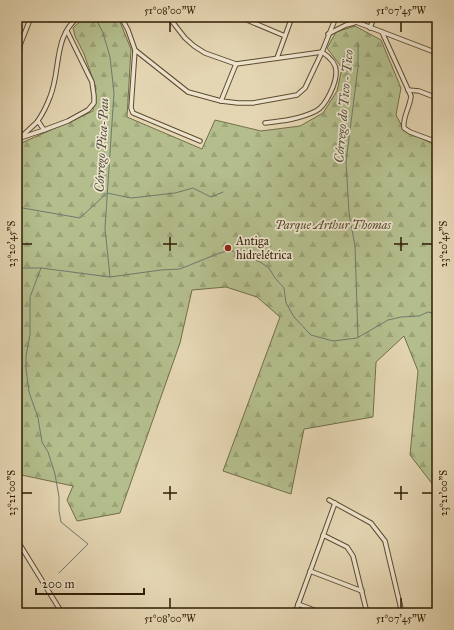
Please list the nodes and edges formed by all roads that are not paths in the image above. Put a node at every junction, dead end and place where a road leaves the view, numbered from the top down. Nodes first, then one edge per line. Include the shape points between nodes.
1 (31, 17) edge
2 (79, 17) edge
3 (121, 17) edge
4 (167, 17) edge
5 (240, 17) edge
6 (292, 17) edge
7 (336, 17) edge
8 (343, 17) edge
9 (374, 17) edge
10 (356, 23) junction
11 (370, 28) junction
12 (67, 31) junction
13 (382, 32) junction
14 (328, 34) junction
15 (285, 36) junction
16 (18, 45) edge
17 (135, 50) junction
18 (322, 52) junction
19 (437, 53) edge
20 (277, 58) junction
21 (236, 64) junction
22 (17, 75) edge
23 (408, 90) junction
24 (437, 98) edge
25 (221, 101) junction
26 (38, 121) junction
27 (265, 123) dead end
28 (44, 130) junction
29 (18, 138) edge
30 (200, 141) dead end
31 (437, 142) edge
32 (329, 500) dead end
33 (335, 503) junction
34 (323, 535) junction
35 (17, 540) edge
36 (310, 571) junction
37 (362, 591) junction
38 (298, 604) junction
39 (17, 606) edge
40 (21, 613) edge
41 (62, 613) edge
42 (295, 613) edge
43 (322, 613) edge
44 (367, 613) edge
45 (402, 613) edge

1 - 16 street
2 - 12 street via 72,22
3 - 17 street
4 - 21 street via 194,46 205,53
5 - 15 street
6 - 15 street
7 - 14 street
8 - 10 street
9 - 11 street
10 - 11 street
10 - 14 street
11 - 13 street
12 - 26 street via 61,42 51,96
12 - 28 street via 92,82 94,103 88,110
13 - 19 street
13 - 23 street
14 - 18 street
15 - 20 street
16 - 22 street
17 - 25 street via 188,92
17 - 30 street via 131,108 134,114
18 - 20 street
18 - 25 street via 305,88 297,95 253,103
18 - 27 street via 331,58 336,70 332,91 318,110 299,118
20 - 21 street
21 - 25 street
23 - 24 street
23 - 31 street via 411,98 404,128
26 - 28 street
26 - 29 street
28 - 29 street
32 - 33 street
33 - 34 street
33 - 45 street via 371,523 385,541
34 - 36 street
34 - 37 street via 347,547 354,556
35 - 41 street
36 - 37 street
36 - 38 street
37 - 44 street
38 - 42 street
38 - 43 street
39 - 40 street

